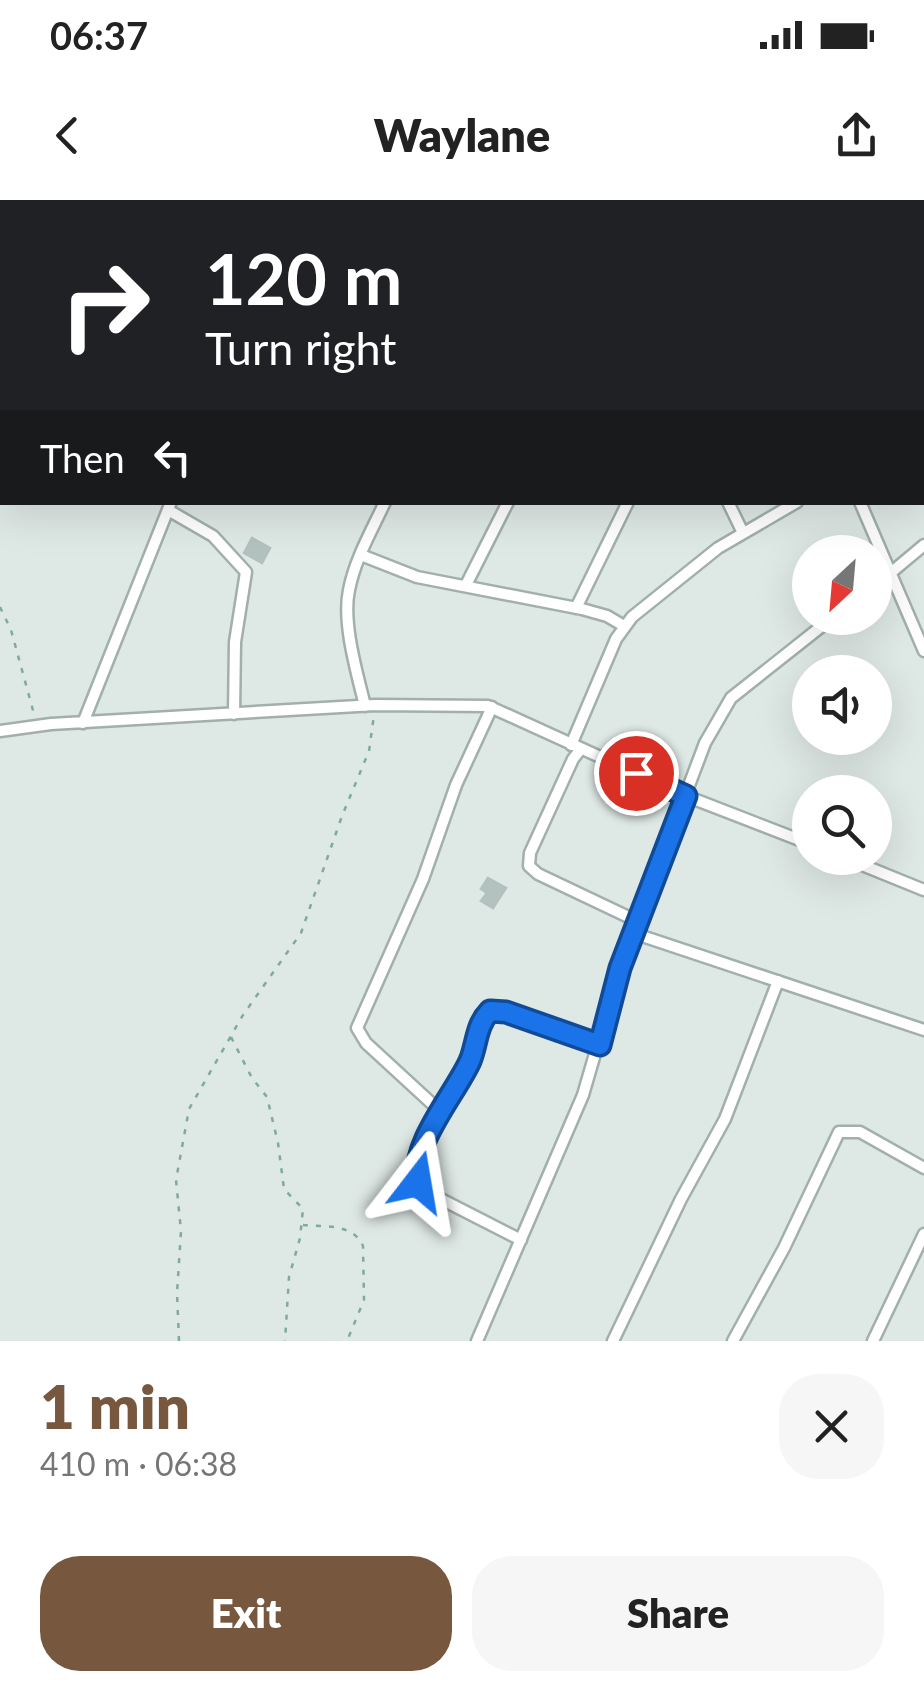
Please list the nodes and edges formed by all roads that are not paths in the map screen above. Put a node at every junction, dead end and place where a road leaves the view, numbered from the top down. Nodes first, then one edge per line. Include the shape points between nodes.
1 (385, 505) edge
2 (506, 505) edge
3 (627, 505) edge
4 (730, 505) edge
5 (792, 505) edge
6 (861, 505) edge
7 (169, 506) edge
8 (744, 533) junction
9 (875, 535) edge
10 (924, 545) edge
11 (361, 555) junction
12 (892, 574) joint
13 (466, 585) junction
14 (576, 608) junction
15 (624, 626) junction
16 (810, 635) edge
17 (924, 651) edge
18 (370, 705) junction
19 (492, 707) junction
20 (234, 714) junction
21 (83, 723) junction
22 (0, 731) edge
23 (575, 748) junction
24 (686, 796) junction
25 (792, 837) edge
26 (887, 875) edge
27 (924, 890) edge
28 (639, 922) junction
29 (636, 934) junction
30 (778, 981) junction
31 (924, 1030) edge
32 (600, 1045) junction
33 (440, 1112) junction
34 (924, 1168) edge
35 (924, 1234) edge
36 (521, 1240) junction
37 (477, 1341) edge
38 (614, 1341) edge
39 (734, 1341) edge
40 (873, 1341) edge

1 - 11 street
2 - 13 street
3 - 14 street
4 - 8 street
5 - 8 street
6 - 9 street
7 - 20 street via 213,536 246,572 235,642
7 - 21 street
8 - 15 street
10 - 12 street
11 - 13 street
11 - 18 street via 348,597 351,652
12 - 17 street
13 - 14 street
14 - 15 street
15 - 23 street
16 - 24 street via 725,706
18 - 19 street
18 - 20 street
19 - 23 street
19 - 33 street via 358,1028
20 - 21 street
21 - 22 street
23 - 24 street
23 - 28 street via 528,866
24 - 25 street
24 - 28 street
26 - 27 street
28 - 29 street
29 - 30 street
29 - 32 street
30 - 31 street
30 - 38 street via 725,1119
32 - 33 street via 490,1011
32 - 36 street
33 - 36 street via 417,1161 421,1187
34 - 39 street via 860,1132 839,1132
35 - 40 street
36 - 37 street

